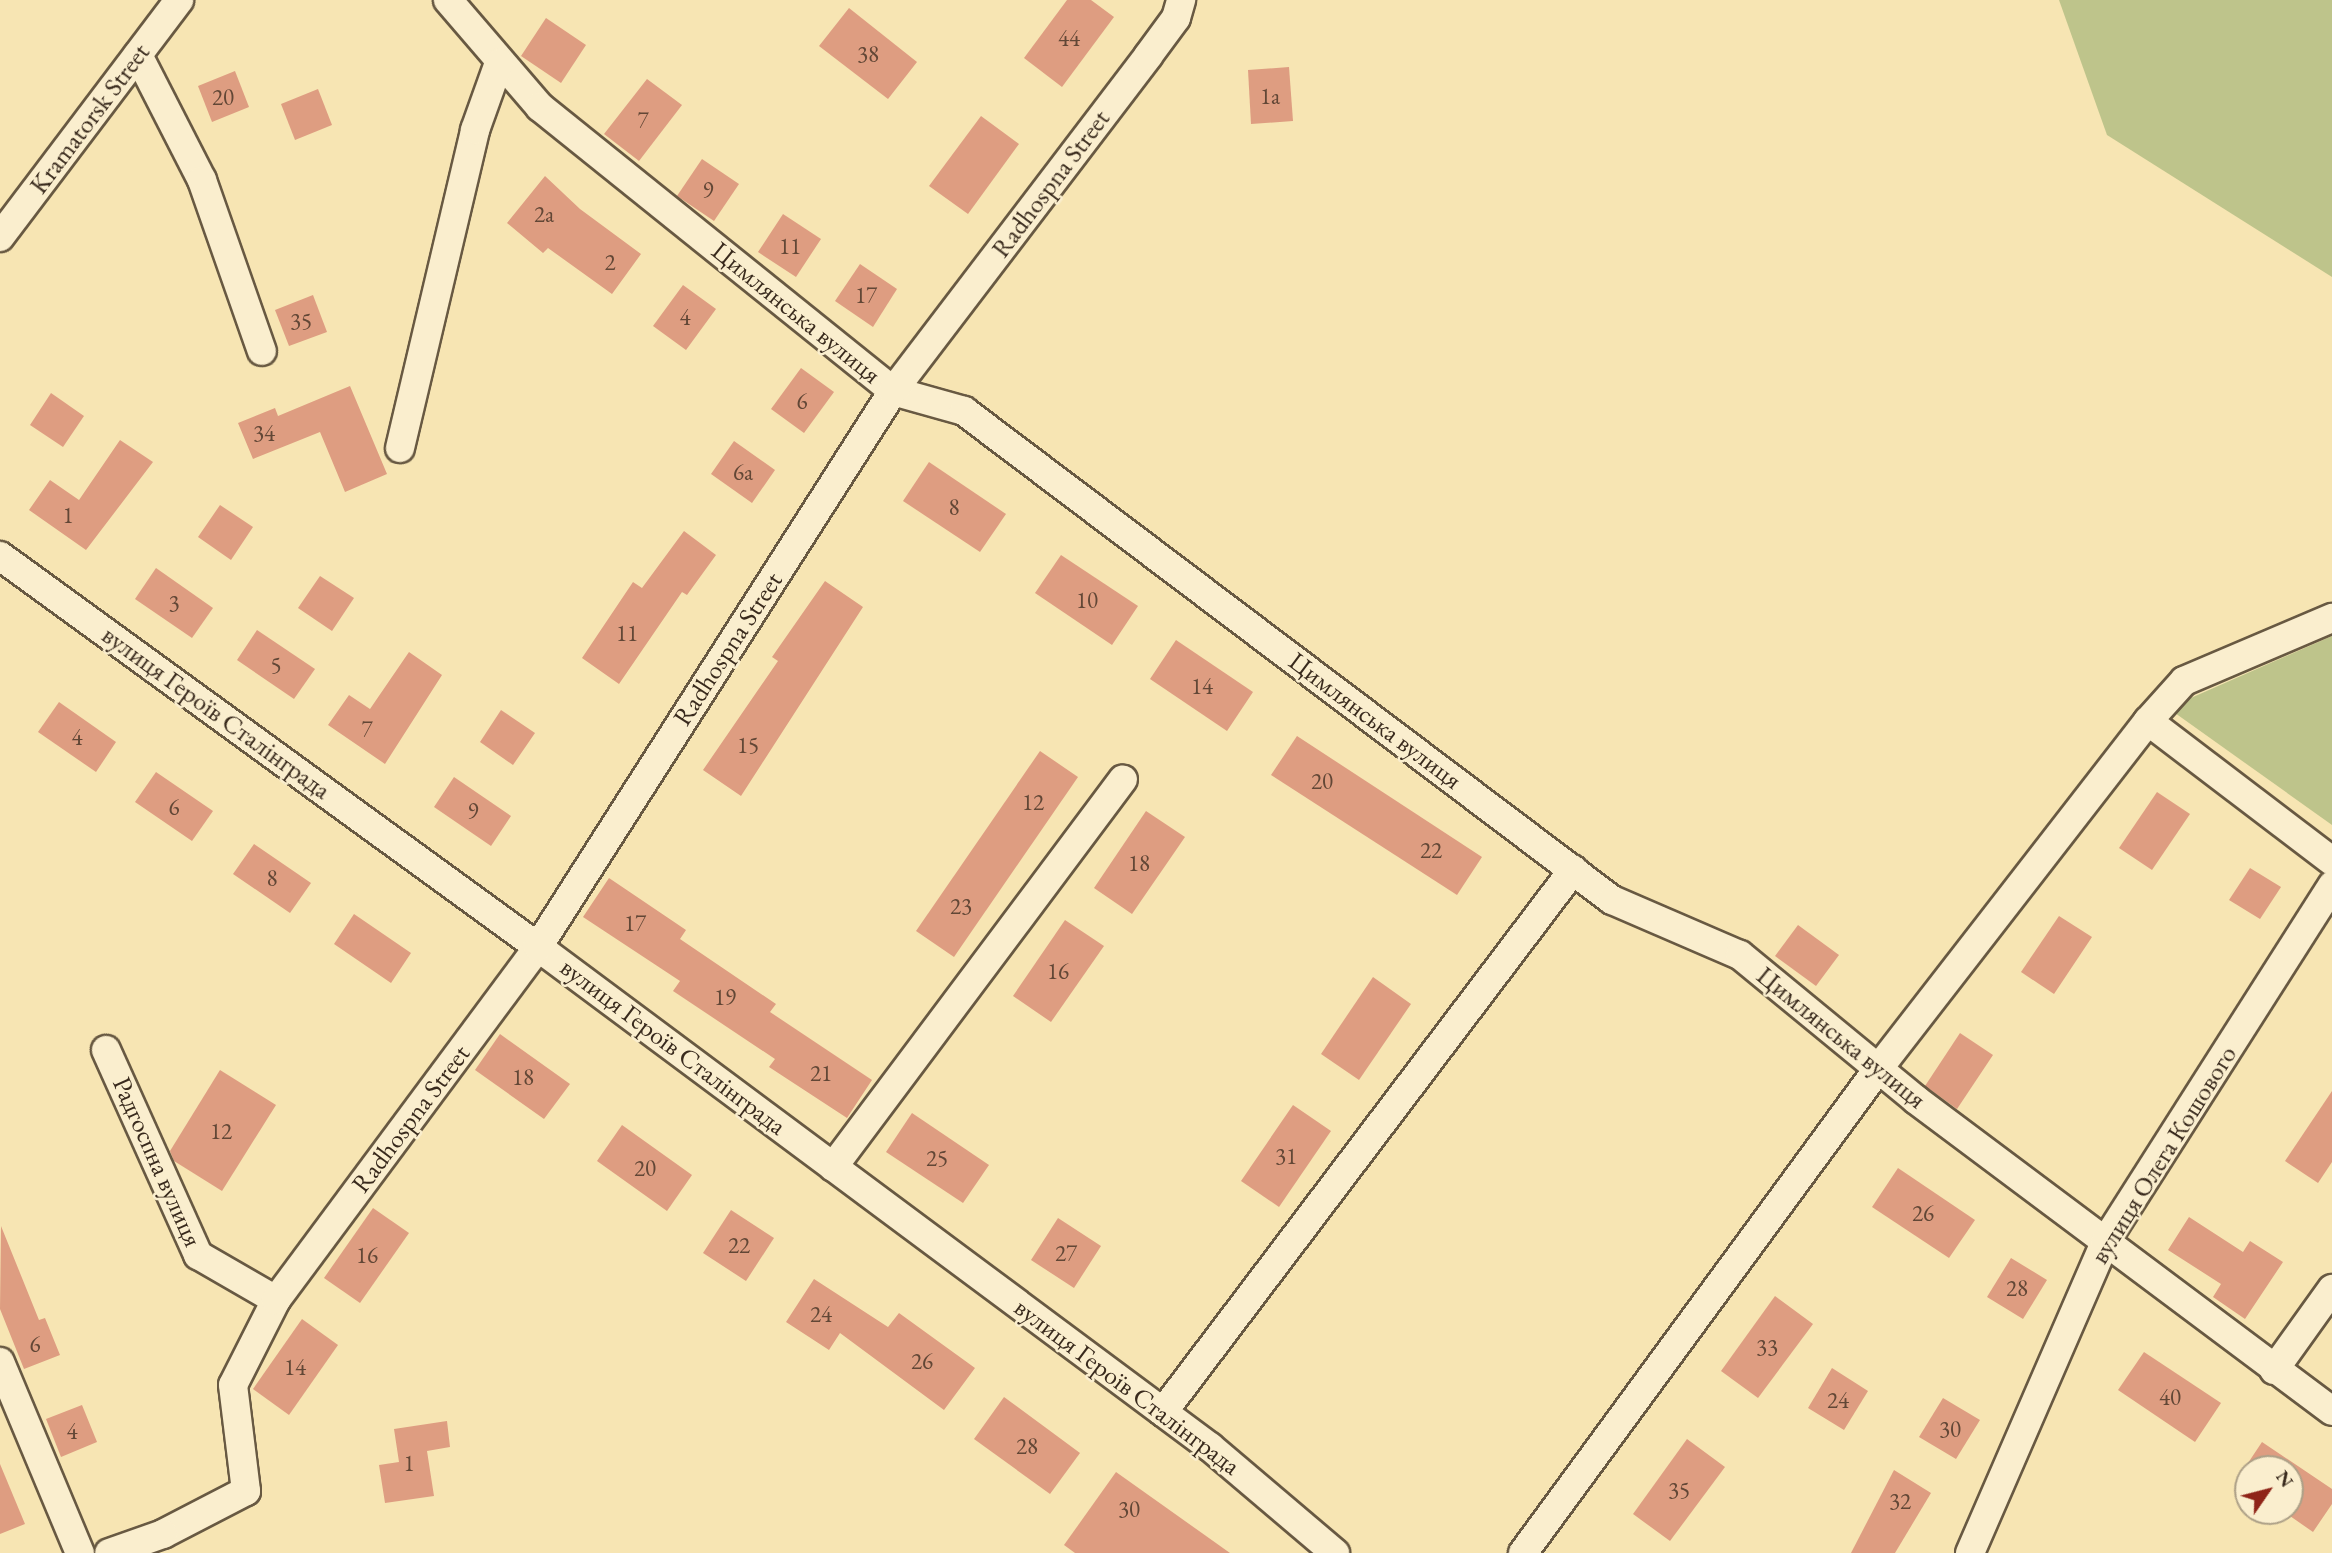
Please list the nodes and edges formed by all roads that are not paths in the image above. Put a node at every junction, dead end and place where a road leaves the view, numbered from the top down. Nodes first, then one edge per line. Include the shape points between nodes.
1 (179, 0) edge
2 (448, 0) edge
3 (1181, 0) edge
4 (138, 55) junction
5 (499, 63) junction
6 (0, 237) edge
7 (262, 351) dead end
8 (893, 391) junction
9 (400, 448) dead end
10 (0, 556) edge
11 (2332, 618) edge
12 (2148, 720) junction
13 (1123, 779) dead end
14 (2332, 860) edge
15 (1573, 870) junction
16 (2332, 885) edge
17 (538, 947) junction
18 (106, 1049) dead end
19 (1878, 1069) junction
20 (833, 1167) junction
21 (2105, 1242) junction
22 (2332, 1289) edge
23 (276, 1300) junction
24 (0, 1362) edge
25 (2274, 1370) junction
26 (2332, 1411) edge
27 (1163, 1412) junction
28 (80, 1553) edge
29 (109, 1553) edge
30 (1335, 1553) edge
31 (1523, 1553) edge
32 (1970, 1553) edge

1 - 4 street, Kramatorsk Street
2 - 5 street, Цимлянська вулиця
3 - 8 street, Radhospna Street via 1176,18
4 - 6 street, Kramatorsk Street
4 - 7 street via 202,180
5 - 8 street, Цимлянська вулиця via 540,107
5 - 9 street via 475,130
8 - 15 street, Цимлянська вулиця via 964,411
8 - 17 street, Radhospna Street
10 - 17 street, вулиця Героїв Сталінграда
11 - 12 street via 2184,681
12 - 14 street
12 - 19 street
13 - 20 street
15 - 19 street, Цимлянська вулиця via 1612,900 1740,955
15 - 27 street
16 - 21 street, вулиця Олега Кошового
17 - 20 street, вулиця Героїв Сталінграда
17 - 23 street, Radhospna Street
18 - 23 street, Радгоспна вулиця via 198,1255
19 - 21 street, Цимлянська вулиця
19 - 31 street
20 - 27 street, вулиця Героїв Сталінграда
21 - 25 street, Цимлянська вулиця
21 - 32 street, вулиця Олега Кошового
22 - 25 street
23 - 29 street via 233,1385 246,1491 163,1534
24 - 28 street
25 - 26 street, Цимлянська вулиця
27 - 30 street, вулиця Героїв Сталінграда

